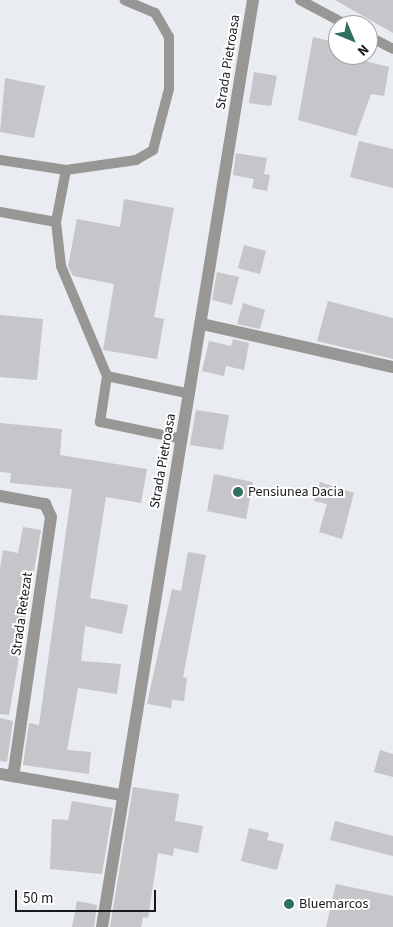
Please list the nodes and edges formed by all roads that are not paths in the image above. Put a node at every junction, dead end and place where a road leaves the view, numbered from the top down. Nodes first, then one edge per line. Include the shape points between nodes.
1 (125, 0) edge
2 (253, 0) edge
3 (300, 0) edge
4 (328, 15) edge
5 (378, 41) edge
6 (393, 49) edge
7 (0, 160) edge
8 (66, 170) junction
9 (0, 212) edge
10 (56, 222) junction
11 (202, 324) junction
12 (393, 367) edge
13 (107, 376) junction
14 (190, 394) junction
15 (182, 439) junction
16 (0, 498) edge
17 (6, 775) edge
18 (122, 795) junction
19 (102, 927) edge

1 - 8 lane via 155,13 169,37 169,89 153,150 136,160
2 - 11 street, Strada Pietroasa
3 - 4 lane
5 - 6 lane
7 - 8 lane
8 - 10 lane
9 - 10 lane
10 - 13 lane via 61,266
11 - 12 street
11 - 14 street, Strada Pietroasa
13 - 14 lane
13 - 15 lane via 100,422
14 - 15 street, Strada Pietroasa
15 - 18 street, Strada Pietroasa
16 - 17 street, Strada Retezat via 45,504 51,517
17 - 18 street
18 - 19 street, Strada Pietroasa

